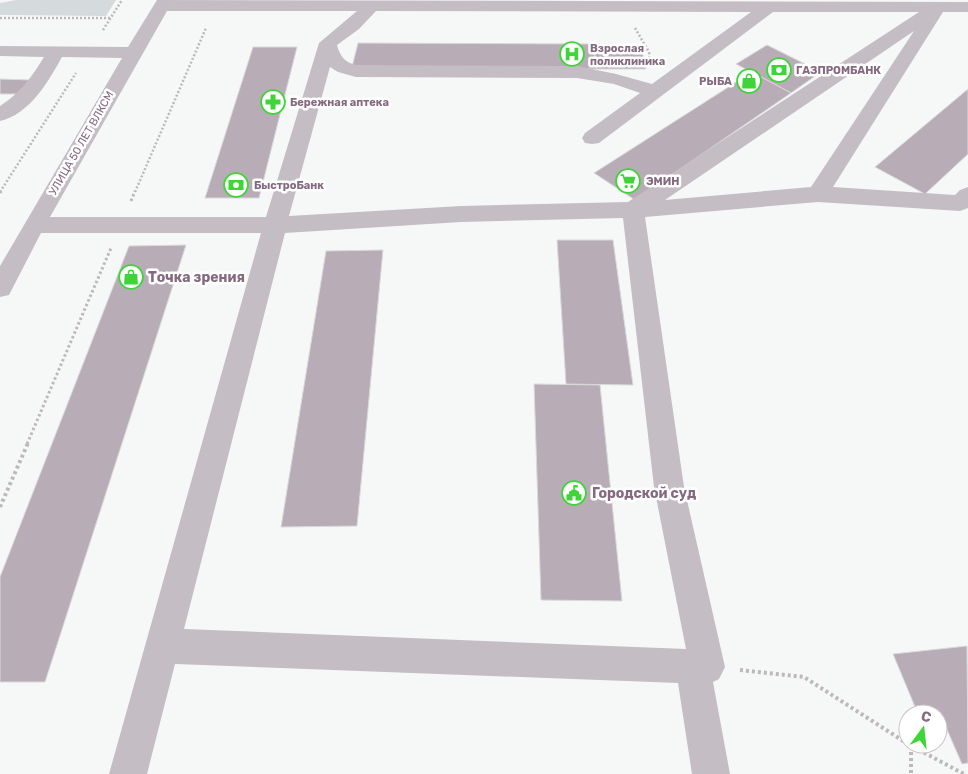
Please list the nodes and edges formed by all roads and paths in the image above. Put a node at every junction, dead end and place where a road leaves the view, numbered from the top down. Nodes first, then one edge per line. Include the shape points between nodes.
1 (122, 0) edge
2 (163, 3) edge
3 (371, 7) junction
4 (968, 7) edge
5 (767, 8) junction
6 (938, 8) junction
7 (0, 18) edge
8 (110, 18) junction
9 (630, 24) dead end
10 (206, 27) dead end
11 (328, 43) junction
12 (0, 51) edge
13 (56, 52) junction
14 (90, 52) junction
15 (134, 53) junction
16 (648, 89) junction
17 (0, 115) edge
18 (592, 138) dead end
19 (0, 193) edge
20 (818, 194) junction
21 (968, 195) edge
22 (128, 208) dead end
23 (633, 210) junction
24 (34, 225) junction
25 (275, 225) junction
26 (113, 245) dead end
27 (10, 249) edge
28 (0, 288) edge
29 (0, 508) edge
30 (164, 646) junction
31 (700, 667) junction
32 (898, 737) edge
33 (910, 754) edge
34 (927, 754) edge
35 (128, 774) edge
36 (711, 774) edge
37 (912, 774) edge
38 (964, 774) edge

1 - 8 path
2 - 3 street
2 - 15 street, УЛИЦА 50 ЛЕТ ВЛКСМ
3 - 5 street
3 - 11 street
4 - 6 street
5 - 6 street
5 - 16 street
6 - 20 street
6 - 23 street
7 - 8 path
8 - 14 path
9 - 16 path via 636,28 649,52
10 - 22 path
11 - 16 street via 331,58 342,68 356,71 578,72 610,77
11 - 25 street
12 - 13 street
13 - 14 street
13 - 17 street via 38,83
14 - 15 street
14 - 19 path
15 - 24 street, УЛИЦА 50 ЛЕТ ВЛКСМ
16 - 18 street
20 - 21 street via 960,203
20 - 23 street
23 - 25 street via 461,214
23 - 31 street via 669,487
24 - 25 street
24 - 27 street, УЛИЦА 50 ЛЕТ ВЛКСМ
25 - 30 street
26 - 29 path
27 - 28 street, УЛИЦА 50 ЛЕТ ВЛКСМ
30 - 31 street
30 - 35 street
31 - 32 path via 804,677
31 - 36 street
33 - 37 path
34 - 38 path

